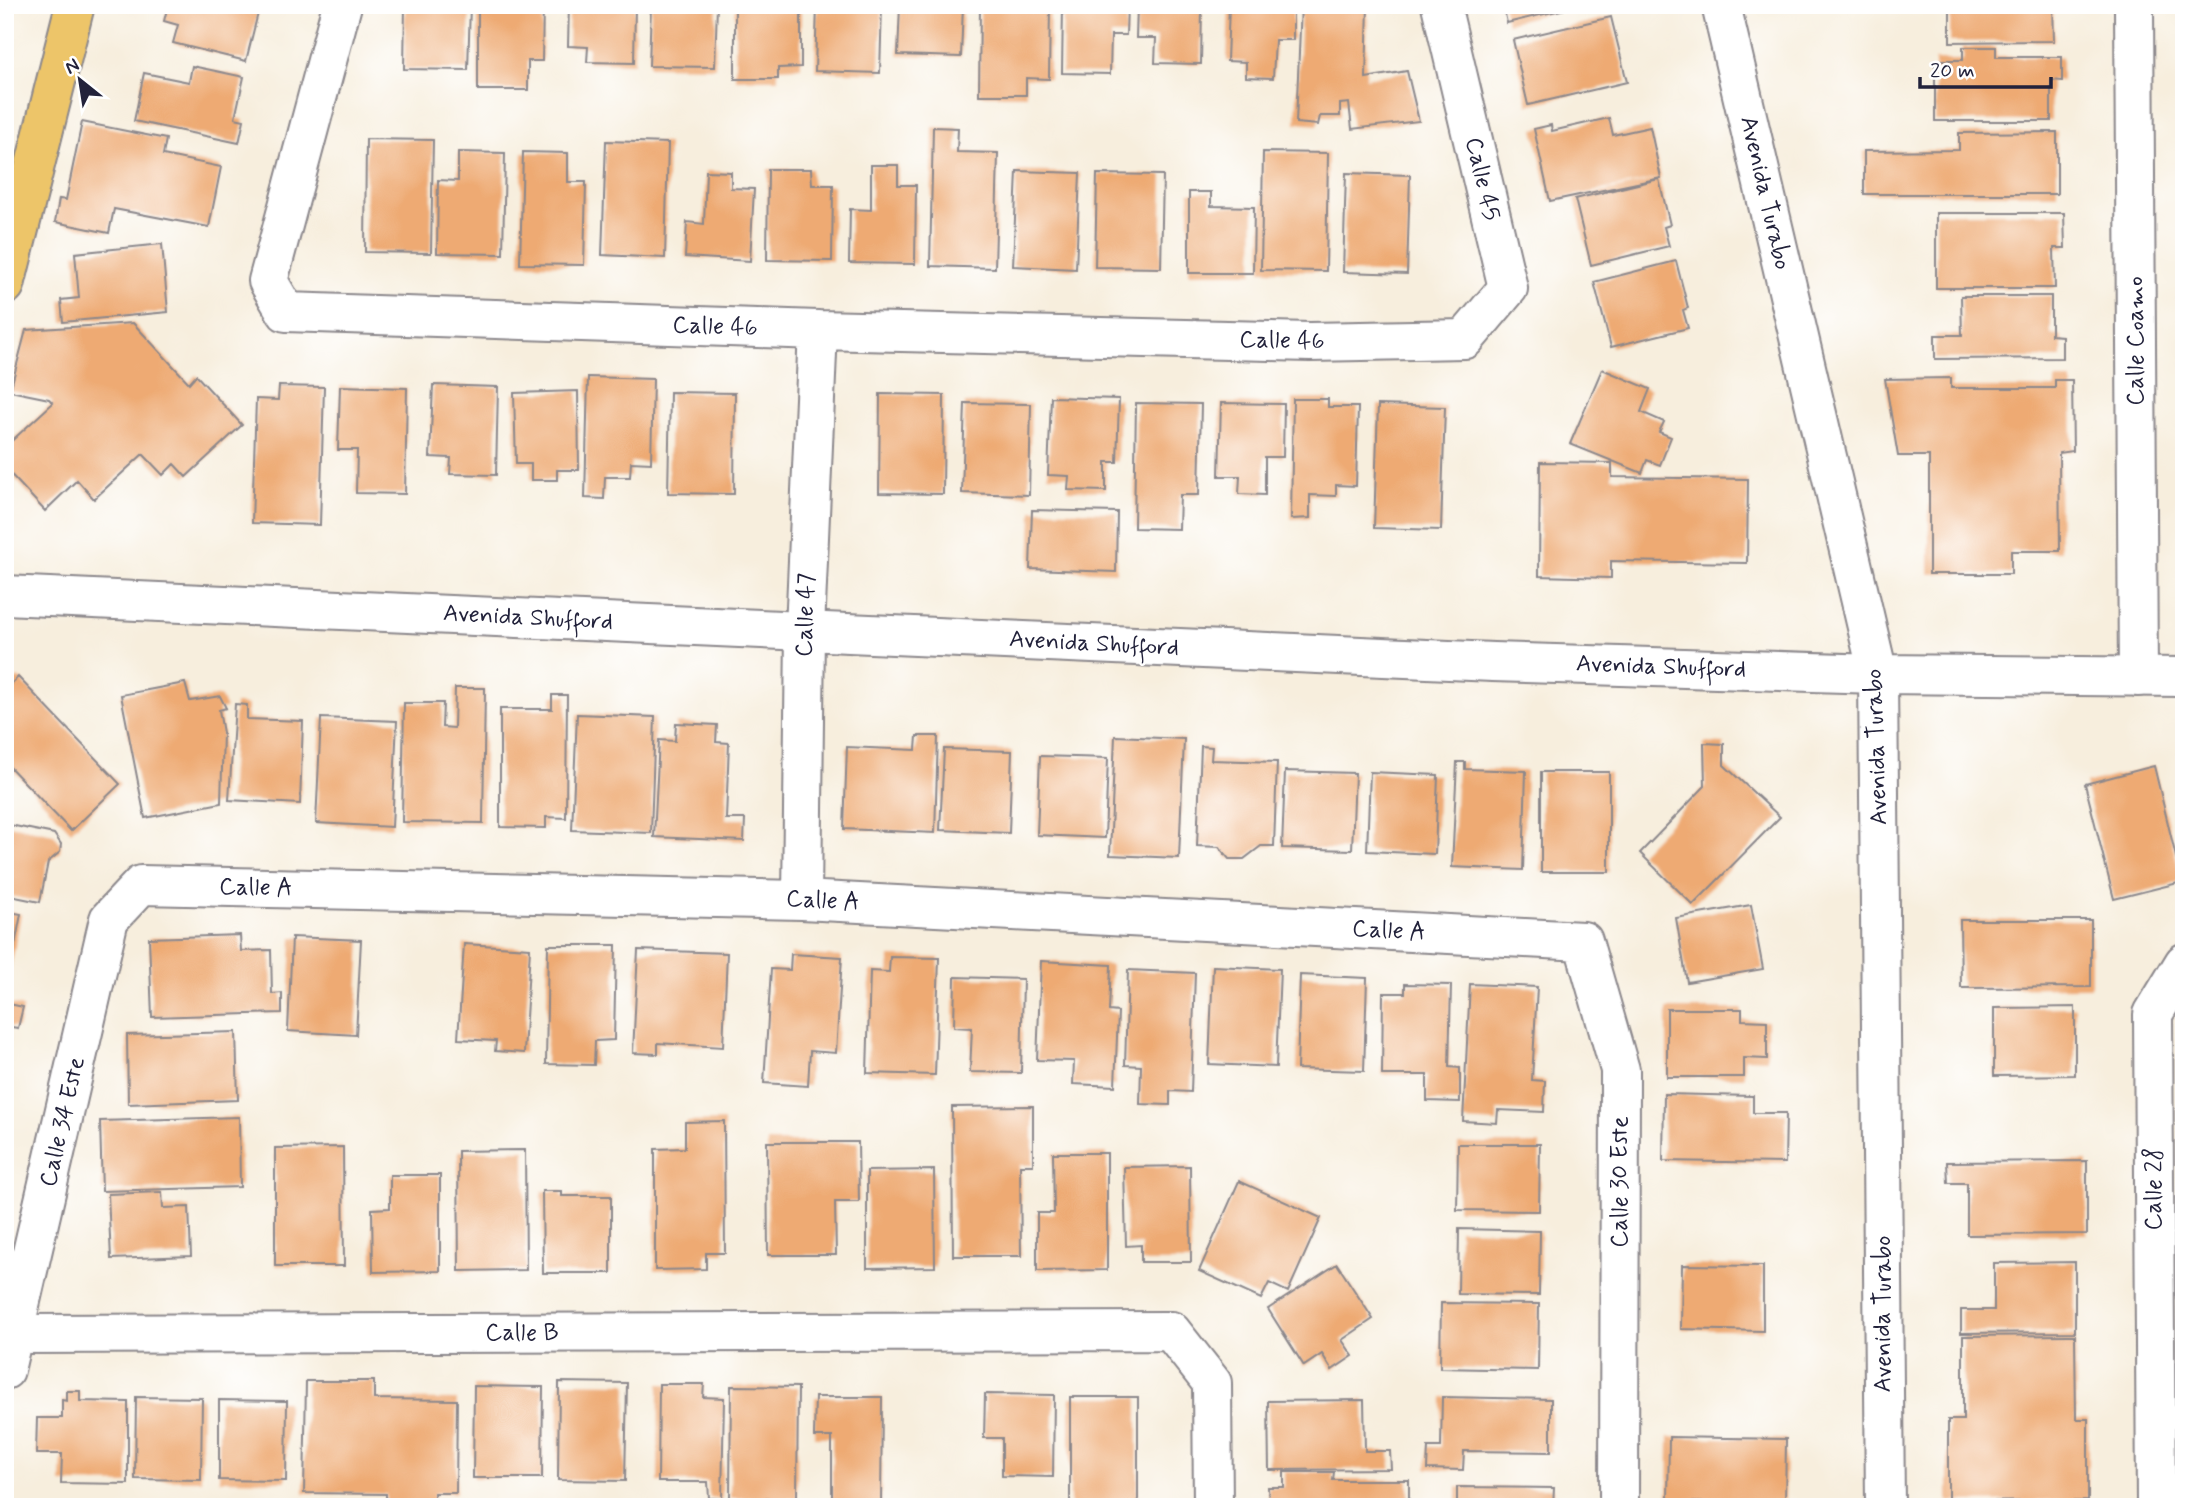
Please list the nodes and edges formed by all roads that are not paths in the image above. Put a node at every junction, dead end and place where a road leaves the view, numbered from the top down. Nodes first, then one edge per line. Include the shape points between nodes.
1 (75, 5) edge
2 (342, 5) edge
3 (1440, 5) edge
4 (1721, 5) edge
5 (2134, 5) edge
6 (5, 285) edge
7 (818, 330) junction
8 (1465, 339) joint
9 (5, 595) edge
10 (805, 631) junction
11 (1878, 674) junction
12 (2138, 677) junction
13 (2184, 677) edge
14 (141, 885) joint
15 (802, 900) junction
16 (1504, 937) joint
17 (2184, 963) edge
18 (14, 1334) junction
19 (5, 1370) edge
20 (1213, 1507) edge
21 (1619, 1507) edge
22 (1885, 1507) edge
23 (2156, 1507) edge

1 - 6 main road
2 - 7 street, Calle 46 via 268,281 286,312
3 - 8 street, Calle 45 via 1508,288
4 - 11 street, Avenida Turabo
5 - 12 street, Calle Coamo
7 - 8 street, Calle 46 via 1310,342
7 - 10 street, Calle 47
9 - 10 street, Avenida Shufford
10 - 11 street, Avenida Shufford
10 - 15 street, Calle 47
11 - 12 street, Avenida Shufford
11 - 22 street, Avenida Turabo
12 - 13 street, Avenida Shufford
14 - 15 street, Calle A
14 - 18 street, Calle 34 Este via 109,919
15 - 16 street, Calle A
16 - 21 street, Calle 30 Este via 1583,941 1620,1070
17 - 23 street, Calle 28 via 2153,1014
18 - 19 street, Calle 34 Este
18 - 20 street, Calle B via 1171,1331 1212,1383

